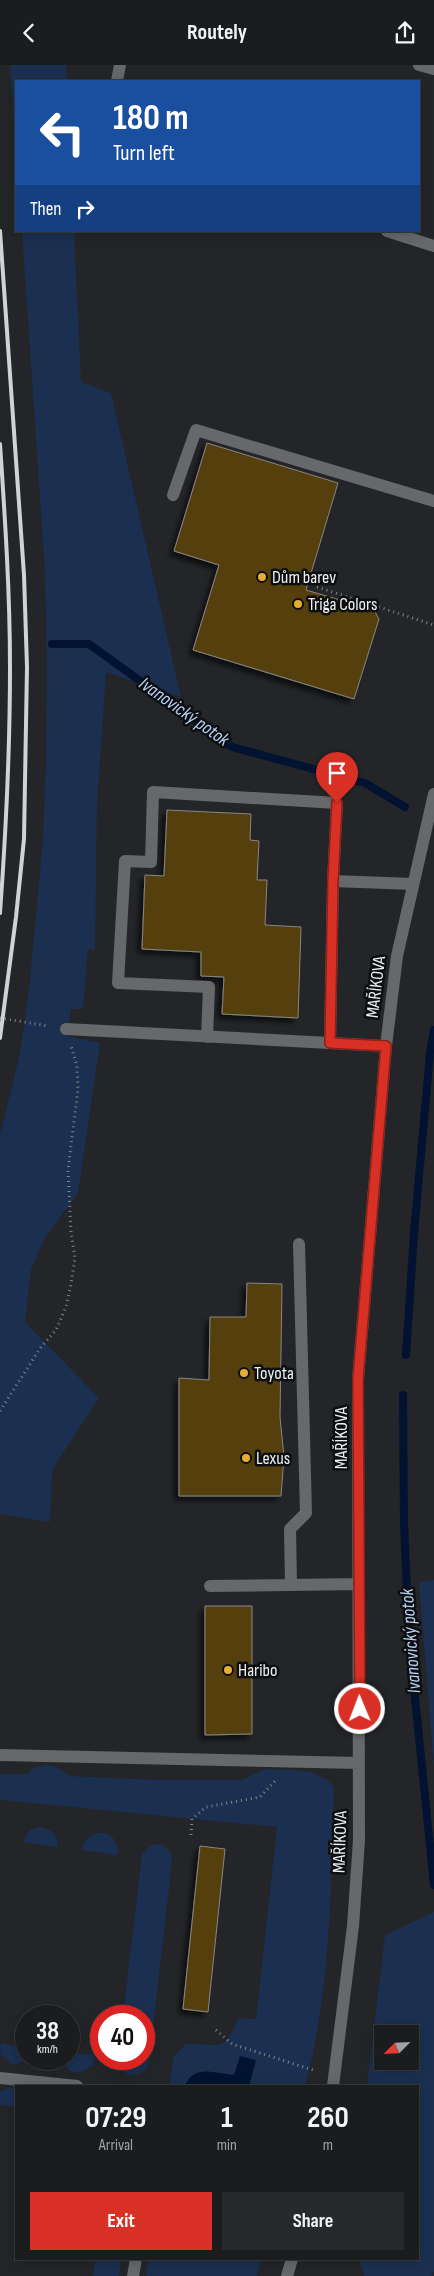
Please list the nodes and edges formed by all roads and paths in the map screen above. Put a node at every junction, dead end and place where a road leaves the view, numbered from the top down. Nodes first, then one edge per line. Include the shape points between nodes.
1 (120, 65) edge
2 (419, 65) edge
3 (434, 69) edge
4 (117, 80) edge
5 (390, 232) edge
6 (434, 246) edge
7 (172, 495) dead end
8 (434, 501) edge
9 (317, 587) dead end
10 (434, 625) edge
11 (434, 794) edge
12 (333, 881) junction
13 (413, 884) junction
14 (0, 1018) edge
15 (66, 1029) junction
16 (207, 1037) junction
17 (330, 1043) junction
18 (386, 1046) junction
19 (299, 1244) dead end
20 (0, 1411) edge
21 (358, 1584) junction
22 (291, 1585) junction
23 (210, 1586) dead end
24 (0, 1755) edge
25 (293, 1761) junction
26 (359, 1763) junction
27 (191, 1835) dead end
28 (216, 2030) dead end
29 (313, 2070) dead end
30 (0, 2078) edge
31 (68, 2085) edge
32 (333, 2085) edge
33 (136, 2260) edge
34 (292, 2260) edge
35 (133, 2276) edge
36 (287, 2276) edge

1 - 4 street
2 - 3 street
5 - 6 street
7 - 8 street via 196,430
9 - 10 path
11 - 13 street, MAŘÍKOVA
12 - 13 street
12 - 16 street via 337,803 153,792 151,862 125,861 118,983 209,987
12 - 17 street
13 - 18 street, MAŘÍKOVA via 397,956
14 - 15 path
15 - 16 street
15 - 20 path via 77,1066 78,1089 68,1170 75,1257 71,1283 66,1307 56,1329
16 - 17 street
17 - 18 street
18 - 21 street, MAŘÍKOVA via 358,1379
19 - 22 street via 306,1513 290,1529
21 - 22 street
21 - 26 street, MAŘÍKOVA
22 - 23 street
24 - 25 street
25 - 26 street
25 - 27 path via 260,1797 206,1807 192,1819
26 - 32 street, MAŘÍKOVA via 359,1840 353,1926
28 - 29 path via 232,2044
30 - 31 street
33 - 35 street
34 - 36 street

